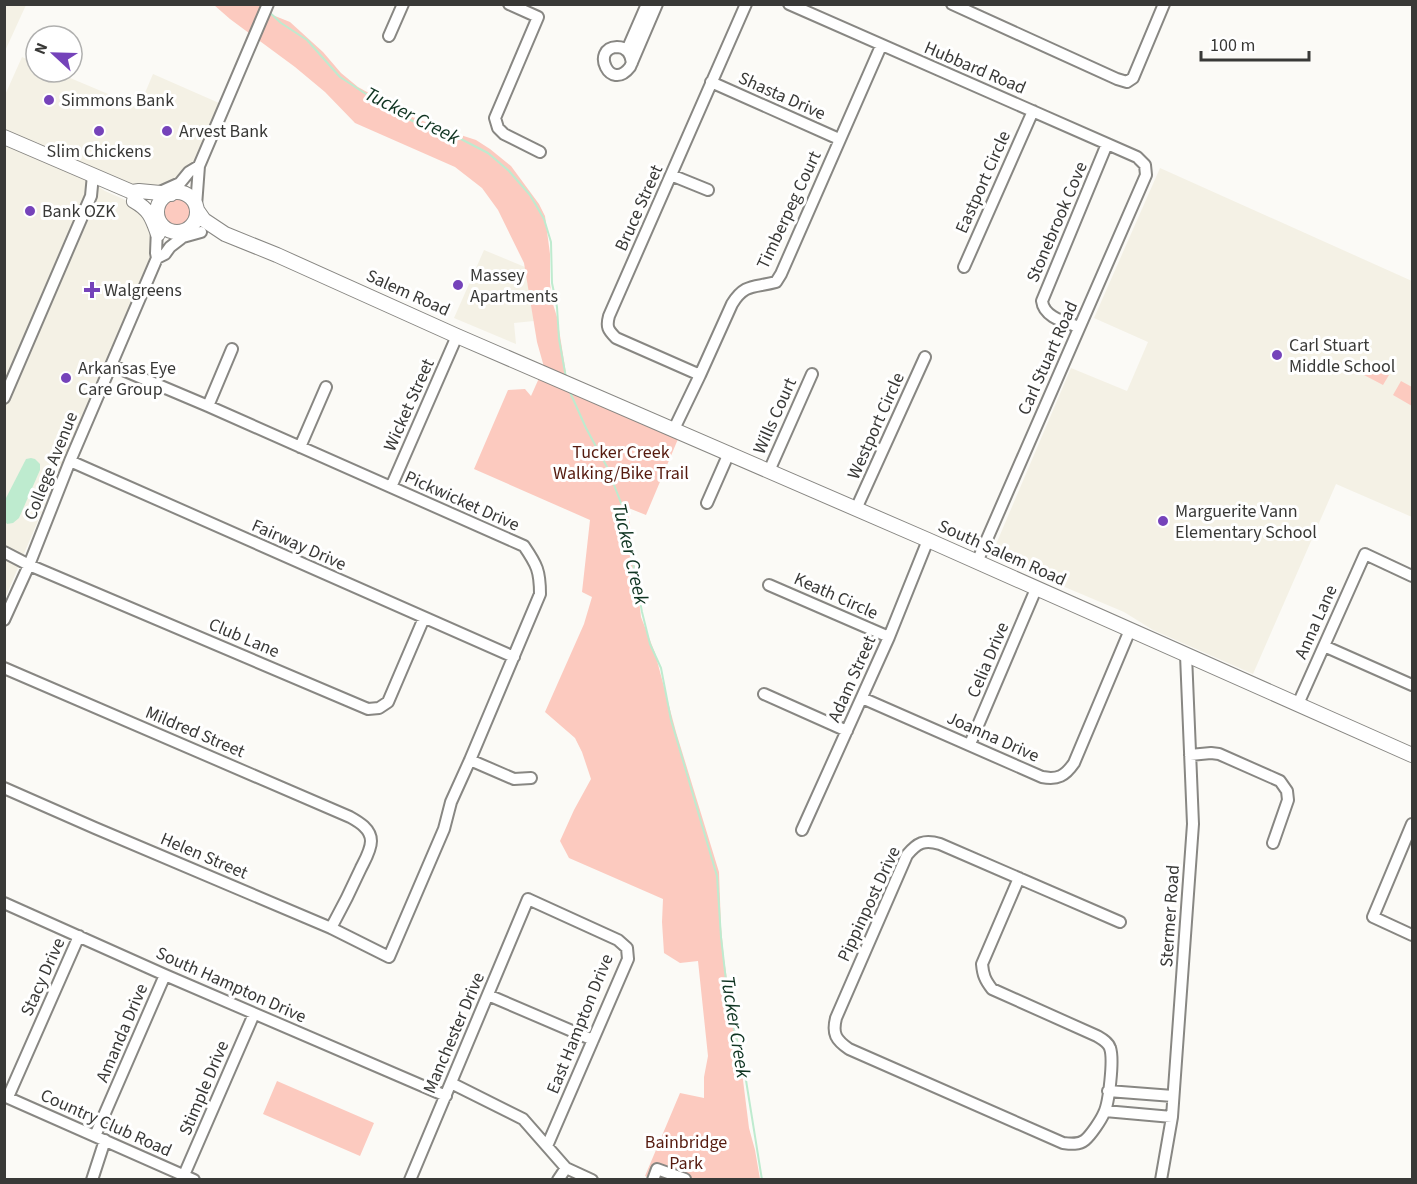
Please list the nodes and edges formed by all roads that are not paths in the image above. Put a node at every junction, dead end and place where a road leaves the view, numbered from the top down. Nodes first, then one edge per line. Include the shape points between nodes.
1 (403, 4) edge
2 (509, 4) edge
3 (647, 4) edge
4 (657, 4) edge
5 (746, 4) edge
6 (789, 4) edge
7 (952, 4) edge
8 (1164, 4) edge
9 (268, 5) edge
10 (389, 36) dead end
11 (881, 46) junction
12 (627, 50) junction
13 (632, 63) junction
14 (711, 82) junction
15 (1033, 111) junction
16 (4, 136) edge
17 (839, 139) junction
18 (1107, 144) junction
19 (540, 152) dead end
20 (1145, 165) joint
21 (197, 167) junction
22 (93, 175) junction
23 (671, 175) junction
24 (107, 181) junction
25 (708, 190) dead end
26 (169, 193) junction
27 (133, 195) junction
28 (91, 196) junction
29 (197, 205) junction
30 (158, 223) junction
31 (183, 231) junction
32 (201, 232) junction
33 (223, 232) junction
34 (159, 257) junction
35 (964, 267) dead end
36 (1079, 327) junction
37 (458, 336) junction
38 (232, 349) dead end
39 (925, 357) dead end
40 (111, 365) junction
41 (812, 374) dead end
42 (700, 375) junction
43 (326, 387) dead end
44 (575, 387) joint
45 (4, 398) edge
46 (208, 406) junction
47 (674, 429) junction
48 (300, 447) junction
49 (729, 453) junction
50 (70, 461) junction
51 (769, 471) junction
52 (391, 488) junction
53 (706, 503) dead end
54 (856, 509) junction
55 (928, 540) junction
56 (4, 552) edge
57 (977, 562) junction
58 (29, 565) junction
59 (1413, 576) edge
60 (769, 585) dead end
61 (1036, 589) junction
62 (424, 618) junction
63 (4, 620) edge
64 (1130, 630) junction
65 (889, 637) junction
66 (1324, 646) junction
67 (1186, 655) junction
68 (514, 657) junction
69 (4, 668) edge
70 (1413, 685) edge
71 (764, 694) dead end
72 (862, 698) junction
73 (1298, 704) junction
74 (847, 731) junction
75 (970, 744) junction
76 (1413, 754) edge
77 (1190, 755) junction
78 (470, 760) junction
79 (531, 778) dead end
80 (4, 788) edge
81 (1413, 824) edge
82 (802, 830) dead end
83 (1273, 843) dead end
84 (1019, 878) junction
85 (528, 899) joint
86 (4, 903) edge
87 (1120, 922) dead end
88 (331, 928) junction
89 (1413, 935) edge
90 (78, 936) junction
91 (389, 957) joint
92 (165, 975) junction
93 (488, 996) junction
94 (254, 1014) junction
95 (593, 1040) junction
96 (451, 1083) junction
97 (1108, 1091) junction
98 (446, 1096) junction
99 (1173, 1096) junction
100 (6, 1097) edge
101 (1105, 1111) junction
102 (1172, 1117) junction
103 (100, 1138) junction
104 (547, 1146) junction
105 (566, 1168) junction
106 (189, 1177) edge
107 (92, 1179) edge
108 (410, 1179) edge
109 (558, 1179) edge
110 (592, 1179) edge
111 (653, 1179) edge
112 (685, 1179) edge
113 (1161, 1179) edge

1 - 10 street
2 - 19 street via 538,17 495,118 504,134
3 - 12 street
4 - 13 street
5 - 14 street, Bruce Street
6 - 11 street, Hubbard Road
7 - 8 street via 1127,82 1133,78
9 - 21 street
11 - 15 street, Hubbard Road
11 - 17 street, Timberpeg Court
12 - 13 street
12 - 13 street via 610,49 604,56 604,65 609,72 619,75
14 - 17 street, Shasta Drive
14 - 23 street, Bruce Street
15 - 18 street, Hubbard Road
15 - 35 street, Eastport Circle
16 - 22 main road
17 - 42 street, Timberpeg Court via 781,274 776,282 747,288 738,294
18 - 20 street, Hubbard Road via 1137,157
18 - 36 street, Stonebrook Cove via 1042,301 1049,314
20 - 36 street, Carl Stuart Road via 1146,175
21 - 26 street via 186,184
21 - 29 street
22 - 24 main road
22 - 28 street
23 - 25 street
23 - 42 street, Bruce Street via 607,323 616,338
24 - 27 main road
24 - 28 street
26 - 27 main road via 139,191
26 - 29 main road via 182,193
26 - 30 main road via 161,202
27 - 30 main road via 150,206
27 - 30 main road via 134,201
28 - 45 street
29 - 31 main road via 194,223
29 - 33 main road, Salem Road via 204,220
30 - 31 main road via 174,232
30 - 34 street, College Avenue
31 - 32 main road, Salem Road
31 - 34 street, College Avenue via 171,239
32 - 33 main road, Salem Road
32 - 34 street via 183,237
33 - 37 main road, Salem Road
34 - 40 street, College Avenue
36 - 57 street, Carl Stuart Road
37 - 44 main road, Salem Road
37 - 52 street, Wicket Street
38 - 46 street
39 - 54 street, Westport Circle
40 - 46 street, Pickwicket Drive
40 - 50 street, College Avenue
41 - 51 street, Wills Court
42 - 47 street, Timberpeg Court
43 - 48 street
44 - 47 main road, South Salem Road
46 - 48 street, Pickwicket Drive
47 - 49 main road, South Salem Road
48 - 52 street, Pickwicket Drive
49 - 51 main road, South Salem Road
49 - 53 street
50 - 58 street, College Avenue
50 - 62 street, Fairway Drive
51 - 54 main road, South Salem Road
52 - 68 street, Pickwicket Drive via 524,546 540,576 540,594
54 - 55 main road, South Salem Road
55 - 57 main road, South Salem Road
55 - 65 street, Adam Street
56 - 58 street, Club Lane
57 - 61 main road, South Salem Road
58 - 62 street, Club Lane via 368,709 388,702
58 - 63 street, College Avenue
59 - 66 street, Anna Lane via 1365,554
60 - 65 street, Keath Circle
61 - 64 main road, South Salem Road
61 - 75 street, Celia Drive
62 - 68 street, Fairway Drive
64 - 67 main road, South Salem Road
64 - 75 street, Joanna Drive via 1067,773 1042,777
65 - 72 street, Adam Street
66 - 70 street
66 - 73 street, Anna Lane
67 - 73 main road, South Salem Road
67 - 77 street, Stermer Road
68 - 78 street, Pickwicket Drive
69 - 88 street, Mildred Street via 360,823 371,840 369,851
71 - 74 street
72 - 74 street, Adam Street
72 - 75 street, Joanna Drive
73 - 76 main road, South Salem Road
74 - 82 street, Adam Street
77 - 83 street via 1219,754 1280,781 1288,800
77 - 99 street, Stermer Road via 1193,824
78 - 79 street via 514,779
78 - 91 street, Pickwicket Drive
80 - 88 street, Helen Street
81 - 89 street via 1373,917
84 - 87 street
84 - 97 street, Pippinpost Drive via 982,964 983,974 992,989 1103,1040 1111,1057
84 - 101 street, Pippinpost Drive via 932,841 915,846 907,855 836,1018 835,1034 849,1049 1063,1143 1085,1140
85 - 93 street, Manchester Drive
85 - 95 street, East Hampton Drive via 618,940 627,948 628,959
86 - 90 street, South Hampton Drive
88 - 91 street, Helen Street
90 - 92 street, South Hampton Drive
90 - 100 street, Stacy Drive
92 - 94 street, South Hampton Drive
92 - 103 street, Amanda Drive
93 - 95 street
93 - 96 street, Manchester Drive
94 - 98 street, South Hampton Drive
94 - 106 street, Stimple Drive
95 - 104 street, East Hampton Drive
96 - 98 street, Manchester Drive
96 - 104 street via 523,1119
97 - 99 street
97 - 101 street, Pippinpost Drive
98 - 108 street, Manchester Drive
99 - 102 street, Stermer Road
100 - 103 street, Country Club Road
101 - 102 street
102 - 113 street, Stermer Road
103 - 106 street, Country Club Road
103 - 107 street, Amanda Drive
104 - 105 street
105 - 109 street
105 - 110 street
111 - 112 street via 657,1169

